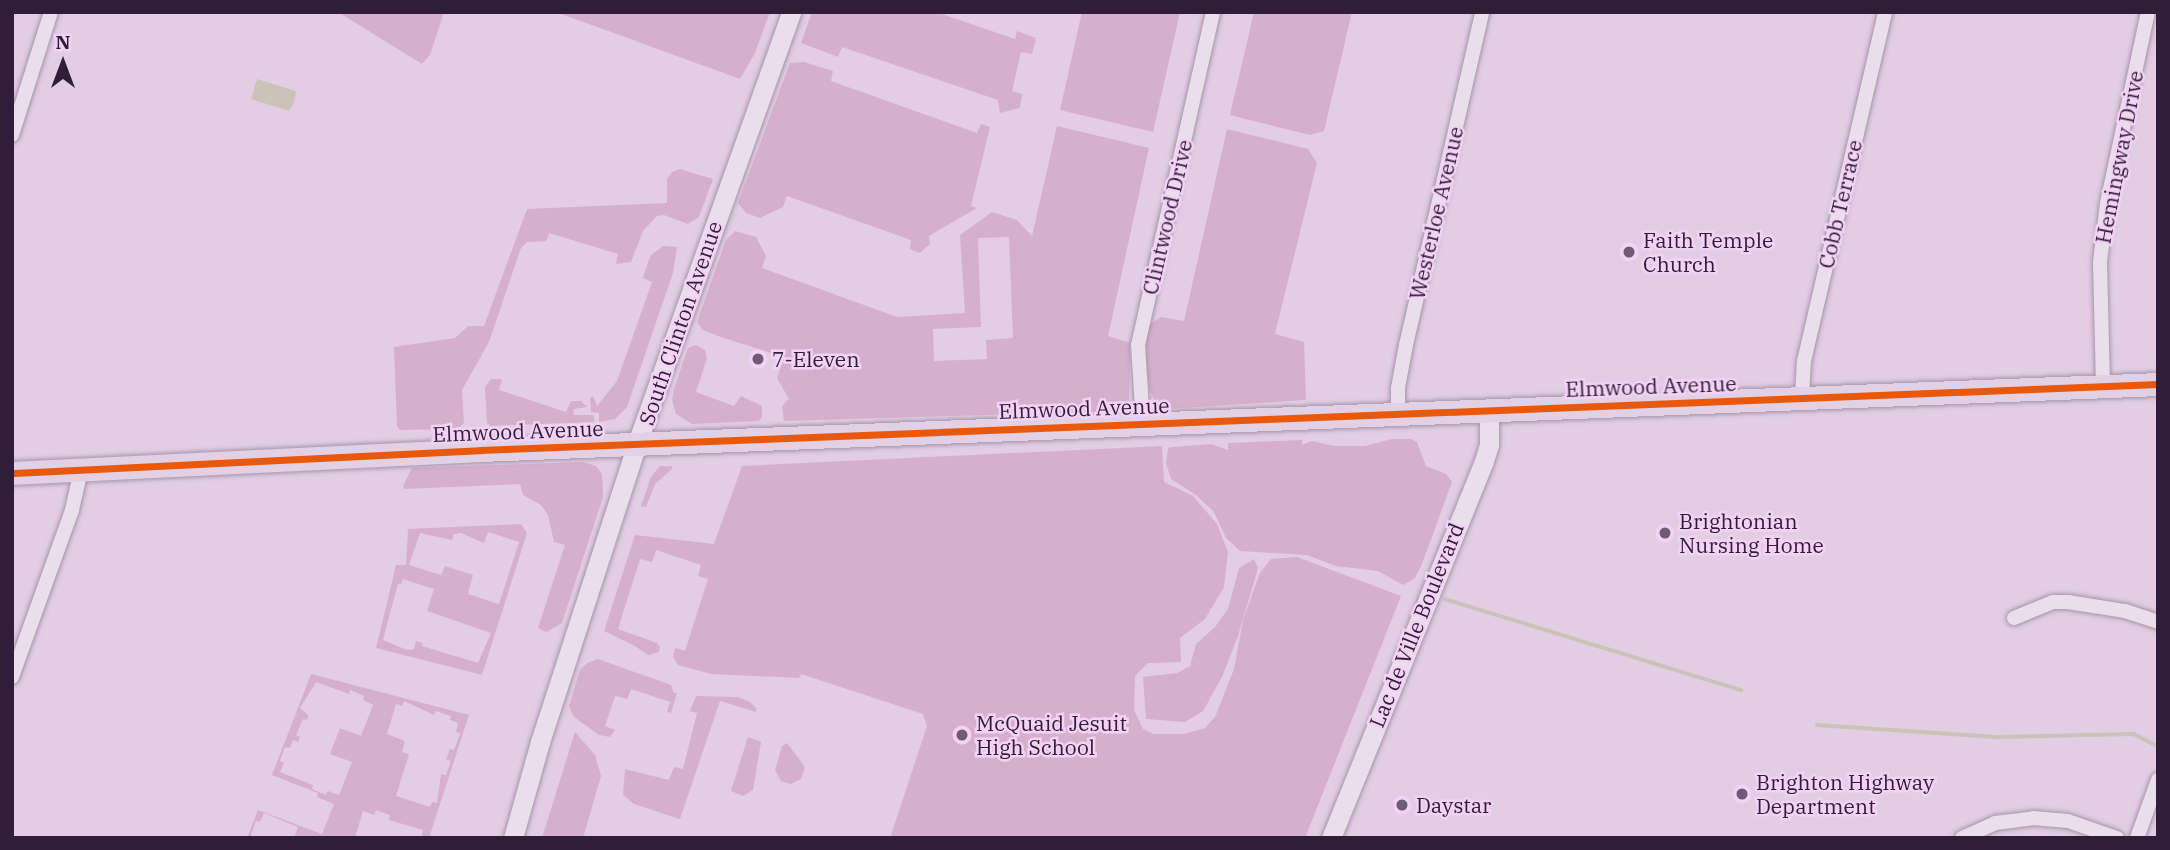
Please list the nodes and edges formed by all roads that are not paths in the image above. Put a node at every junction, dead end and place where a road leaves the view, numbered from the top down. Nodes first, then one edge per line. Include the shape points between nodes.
1 (51, 12) edge
2 (791, 12) edge
3 (1213, 12) edge
4 (1482, 12) edge
5 (1885, 12) edge
6 (2148, 12) edge
7 (12, 135) edge
8 (2158, 384) edge
9 (2103, 386) junction
10 (1802, 397) junction
11 (1489, 410) junction
12 (1398, 414) junction
13 (1143, 424) junction
14 (637, 443) junction
15 (81, 470) junction
16 (12, 473) edge
17 (2014, 618) dead end
18 (2158, 622) edge
19 (12, 677) edge
20 (2158, 780) edge
21 (513, 838) edge
22 (1331, 838) edge
23 (1962, 838) edge
24 (2117, 838) edge
25 (2137, 838) edge

1 - 7 street
2 - 14 street, South Clinton Avenue
3 - 13 street, Clintwood Drive via 1138,345
4 - 12 street, Westerloe Avenue via 1406,345
5 - 10 street, Cobb Terrace via 1804,361
6 - 9 street, Hemingway Drive via 2101,250
8 - 9 main road, Elmwood Avenue
9 - 10 main road, Elmwood Avenue
10 - 11 main road, Elmwood Avenue
11 - 12 main road, Elmwood Avenue
11 - 22 street, Lac de Ville Boulevard via 1484,461
12 - 13 main road, Elmwood Avenue
13 - 14 main road, Elmwood Avenue
14 - 15 main road, Elmwood Avenue
14 - 21 street, South Clinton Avenue
15 - 16 main road, Elmwood Avenue
15 - 19 street via 72,510
17 - 18 street via 2053,602 2067,602 2125,611
20 - 25 street
23 - 24 street via 1995,823 2034,818 2068,821

